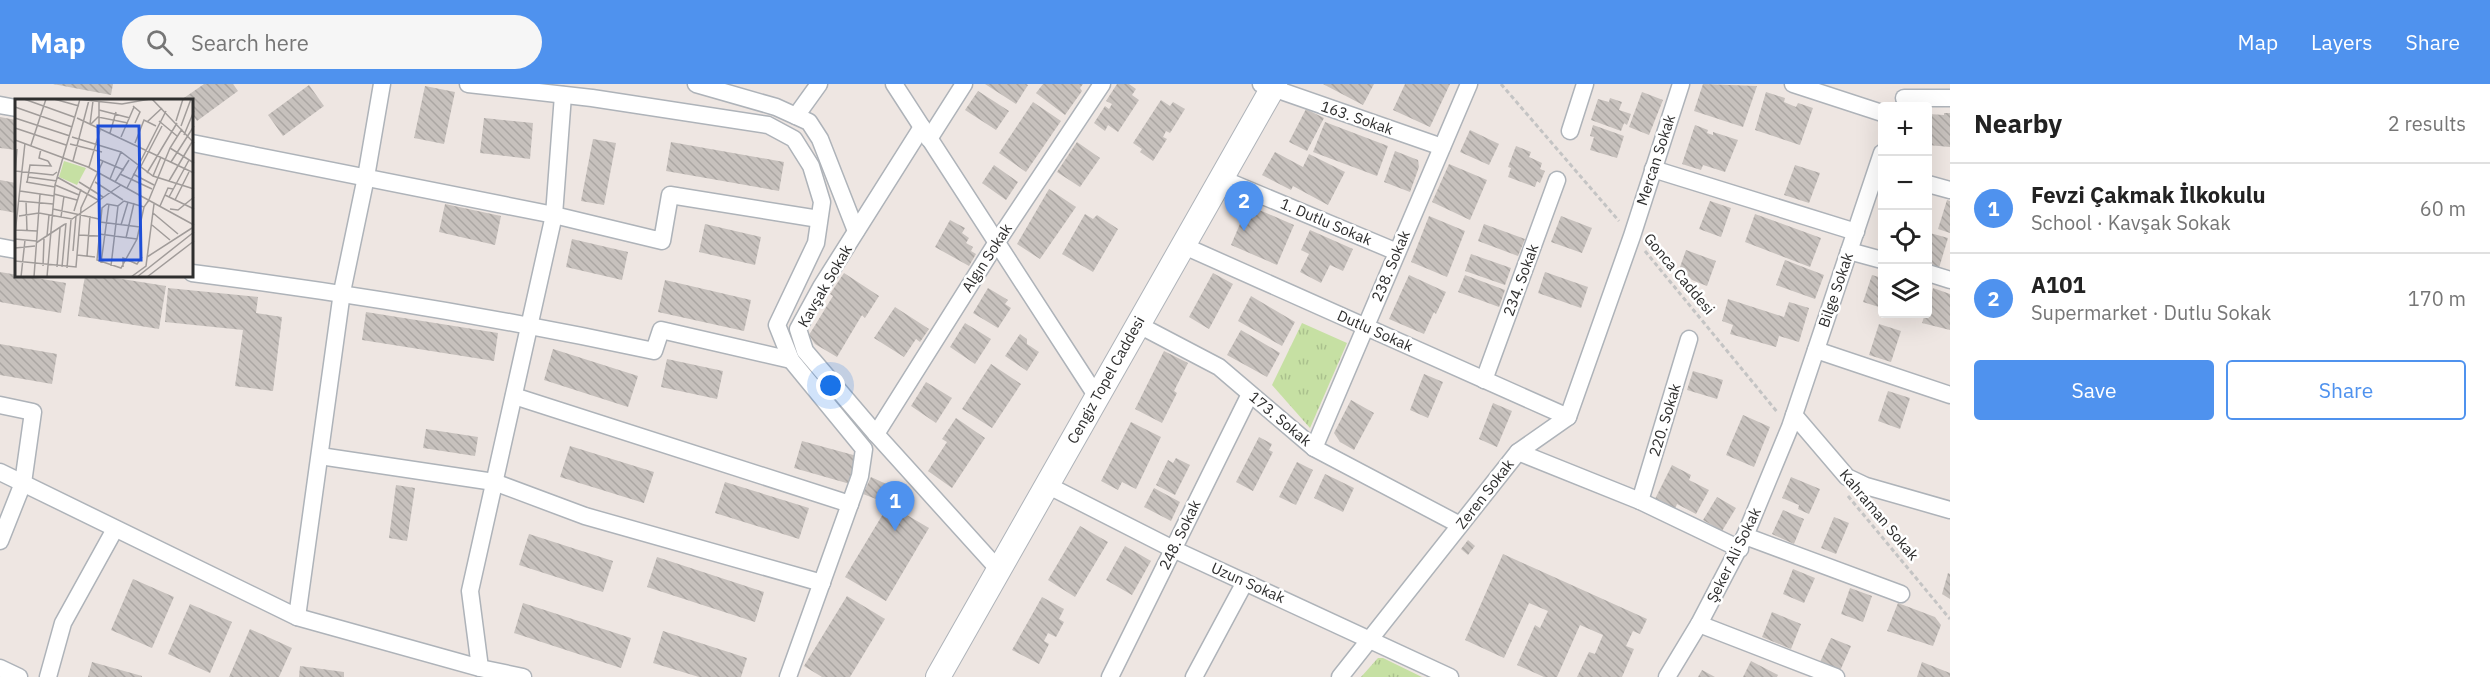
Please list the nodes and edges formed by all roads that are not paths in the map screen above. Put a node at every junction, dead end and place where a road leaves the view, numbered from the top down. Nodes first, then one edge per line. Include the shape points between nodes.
1 (382, 84) edge
2 (468, 84) edge
3 (696, 84) edge
4 (819, 84) edge
5 (894, 84) edge
6 (964, 84) edge
7 (1102, 84) edge
8 (1469, 84) edge
9 (1585, 84) edge
10 (1681, 84) edge
11 (1793, 84) edge
12 (1269, 85) edge
13 (563, 95) junction
14 (1905, 96) edge
15 (1950, 98) edge
16 (0, 105) edge
17 (15, 108) edge
18 (1878, 112) edge
19 (796, 116) junction
20 (1570, 132) dead end
21 (925, 133) junction
22 (194, 143) edge
23 (1442, 147) junction
24 (1653, 169) junction
25 (1878, 176) edge
26 (366, 177) junction
27 (1220, 178) junction
28 (1557, 180) dead end
29 (1932, 185) edge
30 (1950, 190) edge
31 (554, 215) junction
32 (819, 219) junction
33 (856, 231) junction
34 (1856, 232) junction
35 (997, 242) junction
36 (1182, 245) junction
37 (0, 247) edge
38 (15, 250) edge
39 (1849, 251) junction
40 (1397, 252) junction
41 (1878, 259) edge
42 (194, 273) edge
43 (1932, 274) edge
44 (1950, 280) edge
45 (342, 292) junction
46 (530, 324) junction
47 (1137, 324) junction
48 (1365, 327) junction
49 (1689, 339) dead end
50 (1816, 350) junction
51 (791, 360) junction
52 (1484, 380) junction
53 (1250, 394) junction
54 (1950, 395) edge
55 (514, 396) junction
56 (1097, 397) junction
57 (0, 405) edge
58 (1568, 417) junction
59 (1792, 421) junction
60 (876, 434) junction
61 (1314, 448) junction
62 (1518, 452) junction
63 (320, 456) junction
64 (0, 472) edge
65 (494, 482) junction
66 (23, 483) junction
67 (1047, 485) junction
68 (1640, 501) junction
69 (850, 504) junction
70 (1950, 510) edge
71 (1460, 525) junction
72 (115, 529) junction
73 (0, 541) edge
74 (1743, 543) junction
75 (1173, 549) junction
76 (999, 570) junction
77 (1245, 582) junction
78 (822, 583) junction
79 (1901, 594) dead end
80 (297, 618) junction
81 (1699, 624) junction
82 (1371, 639) junction
83 (0, 668) edge
84 (480, 668) junction
85 (1804, 672) edge
86 (19, 677) edge
87 (48, 677) edge
88 (523, 677) edge
89 (788, 677) edge
90 (938, 677) edge
91 (1110, 677) edge
92 (1194, 677) edge
93 (1340, 677) edge
94 (1450, 677) edge
95 (1667, 677) edge
96 (1836, 677) edge

1 - 26 street
2 - 13 street
3 - 19 street
4 - 19 street
5 - 21 street
6 - 21 street, Kavşak Sokak
7 - 35 street, Algın Sokak
8 - 23 street, 238. Sokak
9 - 20 street
10 - 24 street, Mercan Sokak
11 - 18 street
12 - 23 street, 163. Sokak
12 - 27 main road, Cengiz Topel Caddesi
13 - 31 street
13 - 32 street via 768,125 794,139 810,166 822,202
14 - 15 street
16 - 17 street
19 - 33 street via 809,122 820,139
21 - 33 street, Kavşak Sokak
21 - 35 street
22 - 26 street
23 - 40 street, 238. Sokak
24 - 34 street
24 - 58 street, Mercan Sokak
25 - 34 street, Bilge Sokak
26 - 31 street
26 - 45 street
27 - 36 main road, Cengiz Topel Caddesi
27 - 40 street, 1. Dutlu Sokak
28 - 52 street, 234. Sokak
29 - 30 street
31 - 32 street via 662,241 670,195
31 - 46 street
32 - 51 street via 816,243 777,325
33 - 60 street, Kavşak Sokak via 798,328 805,351
34 - 39 street, Bilge Sokak
35 - 56 street
35 - 60 street, Algın Sokak
36 - 47 main road, Cengiz Topel Caddesi
36 - 48 street, Dutlu Sokak
37 - 38 street
39 - 41 street
39 - 50 street, Bilge Sokak
40 - 48 street, 238. Sokak
42 - 45 street
43 - 44 street
45 - 46 street
45 - 63 street
46 - 51 street via 654,351 661,330
46 - 55 street
47 - 53 street, 173. Sokak via 1219,367
47 - 56 main road, Cengiz Topel Caddesi
48 - 52 street, Dutlu Sokak
48 - 61 street, 238. Sokak
49 - 68 street, 220. Sokak
50 - 54 street
50 - 59 street, Bilge Sokak
51 - 69 street via 864,449
52 - 58 street, Dutlu Sokak
53 - 61 street, 173. Sokak
53 - 75 street, 248. Sokak
55 - 65 street
55 - 69 street
56 - 67 main road, Cengiz Topel Caddesi
57 - 66 street via 33,412
58 - 62 street, Zeren Sokak
59 - 70 street via 1847,477
59 - 74 street, Şeker Ali Sokak
60 - 76 street, Kavşak Sokak
61 - 71 street, 173. Sokak
62 - 68 street
62 - 71 street, Zeren Sokak
63 - 65 street
63 - 80 street
64 - 66 street
65 - 78 street via 585,516
65 - 84 street via 470,591
66 - 72 street
66 - 73 street
67 - 75 street, Uzun Sokak
67 - 76 main road, Cengiz Topel Caddesi
68 - 74 street
69 - 78 street
71 - 82 street, Zeren Sokak
72 - 80 street
72 - 87 street via 63,623
74 - 79 street
74 - 81 street, Şeker Ali Sokak
75 - 77 street, Uzun Sokak
75 - 91 street, 248. Sokak
76 - 90 main road, Cengiz Topel Caddesi
77 - 82 street, Uzun Sokak
77 - 92 street
78 - 89 street
80 - 84 street
81 - 85 street
81 - 95 street, Şeker Ali Sokak
82 - 93 street, Zeren Sokak
82 - 94 street, Uzun Sokak
83 - 86 street
84 - 88 street
85 - 96 street

